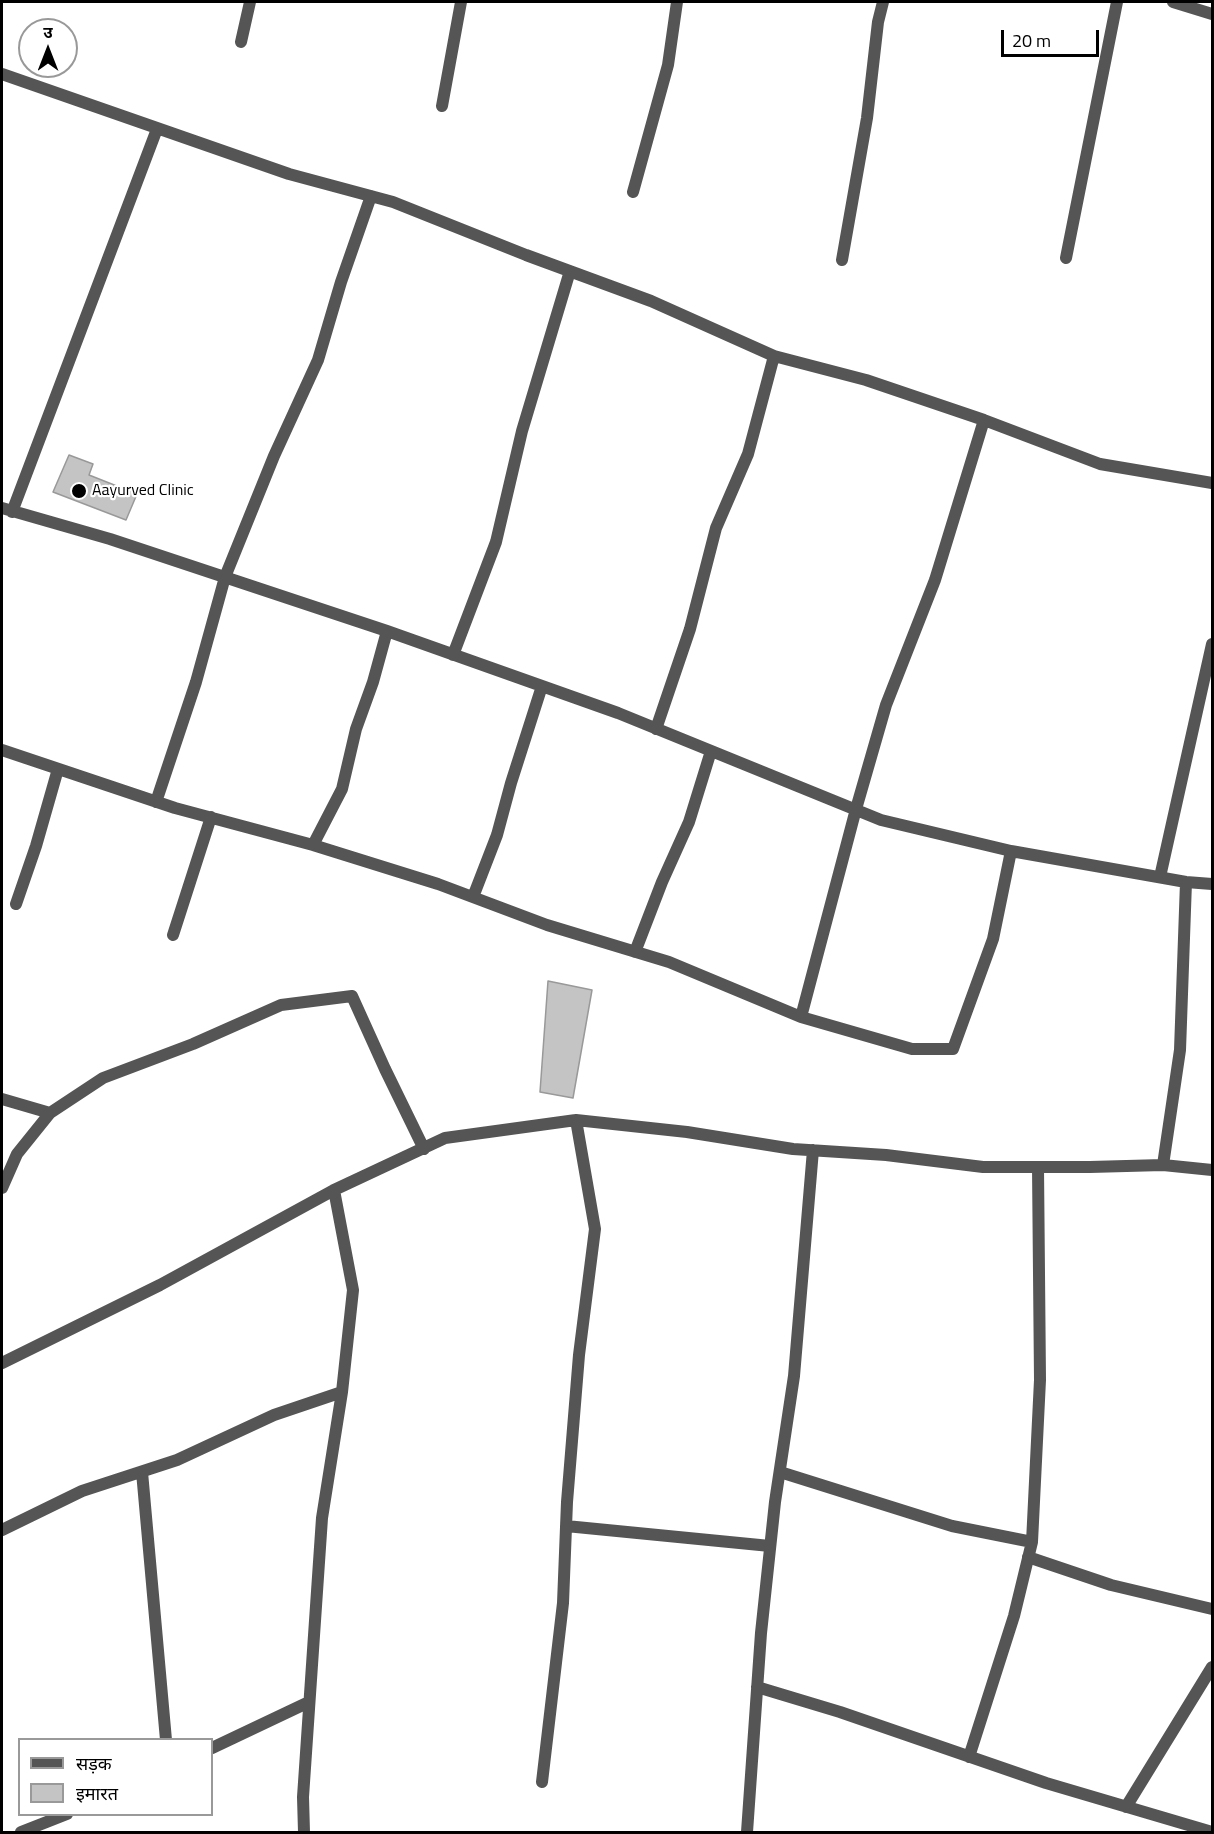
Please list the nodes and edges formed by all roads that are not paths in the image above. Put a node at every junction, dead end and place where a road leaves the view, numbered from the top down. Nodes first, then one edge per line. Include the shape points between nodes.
1 (250, 2) edge
2 (461, 2) edge
3 (677, 2) edge
4 (883, 2) edge
5 (1117, 2) edge
6 (1173, 2) edge
7 (1212, 14) edge
8 (241, 42) dead end
9 (2, 74) edge
10 (442, 106) dead end
11 (157, 129) junction
12 (633, 192) dead end
13 (371, 196) junction
14 (1066, 258) dead end
15 (842, 260) dead end
16 (570, 271) junction
17 (774, 356) junction
18 (984, 420) junction
19 (1212, 483) edge
20 (7, 510) edge
21 (225, 577) junction
22 (387, 631) junction
23 (1212, 644) edge
24 (453, 655) junction
25 (542, 687) junction
26 (656, 729) junction
27 (2, 750) edge
28 (711, 751) junction
29 (58, 769) junction
30 (156, 802) junction
31 (856, 809) junction
32 (211, 817) junction
33 (313, 845) junction
34 (1011, 851) junction
35 (1160, 877) junction
36 (1186, 882) junction
37 (1212, 884) edge
38 (473, 897) junction
39 (16, 904) dead end
40 (173, 936) dead end
41 (635, 952) junction
42 (801, 1017) junction
43 (2, 1099) edge
44 (50, 1113) junction
45 (576, 1120) junction
46 (424, 1149) junction
47 (813, 1150) junction
48 (1163, 1165) junction
49 (1038, 1167) junction
50 (1212, 1170) edge
51 (2, 1188) edge
52 (334, 1190) junction
53 (2, 1363) edge
54 (342, 1392) junction
55 (142, 1472) junction
56 (780, 1472) junction
57 (566, 1526) junction
58 (2, 1530) edge
59 (1032, 1542) junction
60 (770, 1546) junction
61 (1028, 1557) junction
62 (1212, 1609) edge
63 (1212, 1667) edge
64 (757, 1687) junction
65 (309, 1702) junction
66 (166, 1738) edge
67 (213, 1748) edge
68 (969, 1757) junction
69 (542, 1782) dead end
70 (1126, 1806) junction
71 (64, 1816) edge
72 (1212, 1832) edge
73 (21, 1833) edge
74 (304, 1833) edge
75 (747, 1833) edge

1 - 8 street
2 - 10 street
3 - 12 street via 668,65
4 - 15 street
5 - 14 street
6 - 7 street
9 - 11 street
11 - 13 street via 289,174
11 - 20 street
13 - 16 street
13 - 21 street via 318,360
16 - 17 street via 651,301
16 - 24 street via 522,431 496,542
17 - 18 street via 866,380
17 - 26 street via 748,454 716,528 690,628
18 - 19 street via 1100,464
18 - 31 street via 935,580 886,705
20 - 21 street
21 - 22 street
21 - 30 street via 196,682
22 - 24 street
22 - 33 street via 342,789
23 - 35 street
24 - 25 street
25 - 26 street
25 - 38 street via 497,835
26 - 28 street
27 - 29 street
28 - 31 street
28 - 41 street via 689,822
29 - 30 street
29 - 39 street
30 - 32 street
31 - 34 street via 881,820
31 - 42 street
32 - 33 street
32 - 40 street
33 - 38 street
34 - 35 street
34 - 42 street via 993,939 953,1049 912,1049
35 - 36 street
36 - 37 street
36 - 48 street via 1180,1050
38 - 41 street
41 - 42 street via 669,962
43 - 44 street
44 - 46 street via 103,1078 281,1005 352,996
44 - 51 street via 17,1154
45 - 46 street via 445,1138
45 - 47 street
45 - 57 street via 595,1228 579,1355
46 - 52 street
47 - 49 street via 983,1167
47 - 56 street via 794,1376
48 - 49 street
48 - 50 street
49 - 59 street via 1040,1380
52 - 53 street via 160,1285
52 - 54 street via 353,1290
54 - 55 street via 274,1415
54 - 65 street via 321,1518
55 - 58 street via 82,1491
55 - 66 street
56 - 59 street via 952,1526
56 - 60 street
57 - 60 street
57 - 69 street via 563,1603
59 - 61 street
60 - 64 street
61 - 62 street via 1111,1585
61 - 68 street via 1014,1616
63 - 70 street
64 - 68 street
64 - 75 street
65 - 67 street
65 - 74 street
68 - 70 street
70 - 72 street
71 - 73 street

